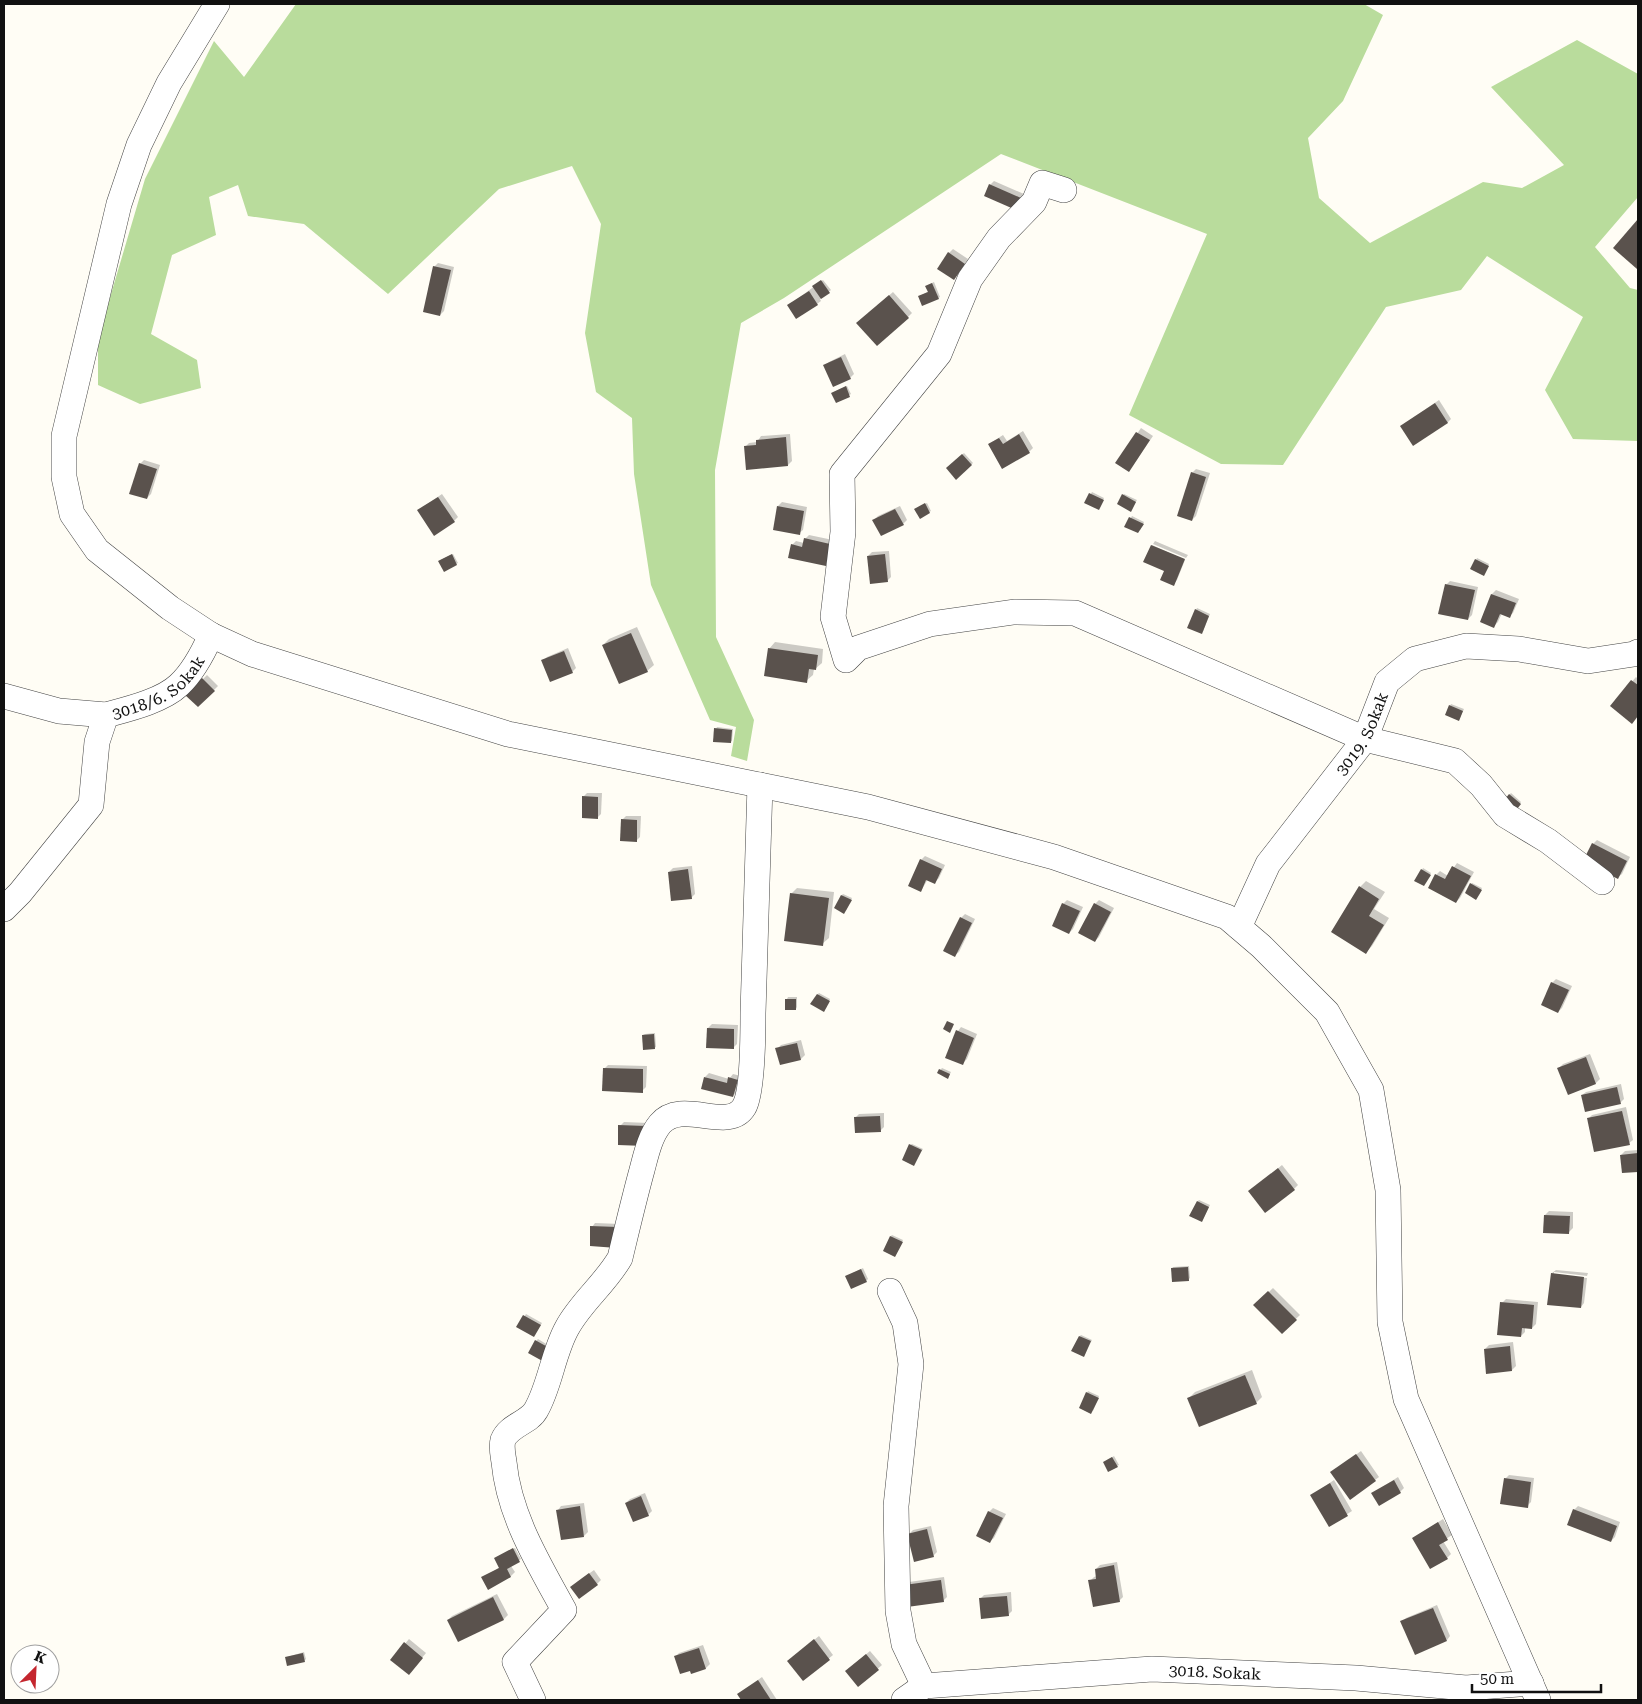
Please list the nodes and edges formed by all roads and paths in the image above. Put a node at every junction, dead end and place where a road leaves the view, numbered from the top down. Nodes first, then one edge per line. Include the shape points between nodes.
1 (217, 4) edge
2 (1064, 190) dead end
3 (211, 636) junction
4 (1638, 652) edge
5 (4, 696) edge
6 (106, 715) junction
7 (1365, 740) junction
8 (760, 785) junction
9 (1602, 882) dead end
10 (4, 909) edge
11 (1239, 927) junction
12 (890, 1291) dead end
13 (1534, 1691) edge
14 (914, 1693) edge
15 (533, 1700) edge

1 - 3 street via 168,83 138,145 119,204 64,436 64,477 72,514 97,550
2 - 7 street via 1042,183 1034,202 999,238 970,279 939,354 842,474 843,532 833,617 846,660 858,648 930,624 1014,612 1075,613
3 - 6 street, 3018/6. Sokak via 178,686 150,702
3 - 8 street via 252,654 508,734
4 - 7 street, 3019. Sokak via 1588,661 1519,649 1466,646 1415,659 1387,682
5 - 6 street via 59,710
6 - 10 street, 3018/6. Sokak via 97,742 92,805
7 - 9 street via 1455,761 1481,785 1505,815 1548,841
7 - 11 street, 3019. Sokak via 1268,864
8 - 11 street via 868,807 1054,856 1228,917
8 - 15 street via 752,1040 749,1091 744,1106 730,1117 685,1113 660,1123 646,1156 620,1258 567,1328 536,1412 508,1432 502,1445 514,1508 564,1610 515,1662
11 - 13 street via 1328,1012 1372,1090 1388,1190 1390,1322 1406,1399
12 - 14 street via 904,1323 911,1364 896,1506 898,1611
13 - 14 street, 3018. Sokak via 1356,1678 1152,1669

